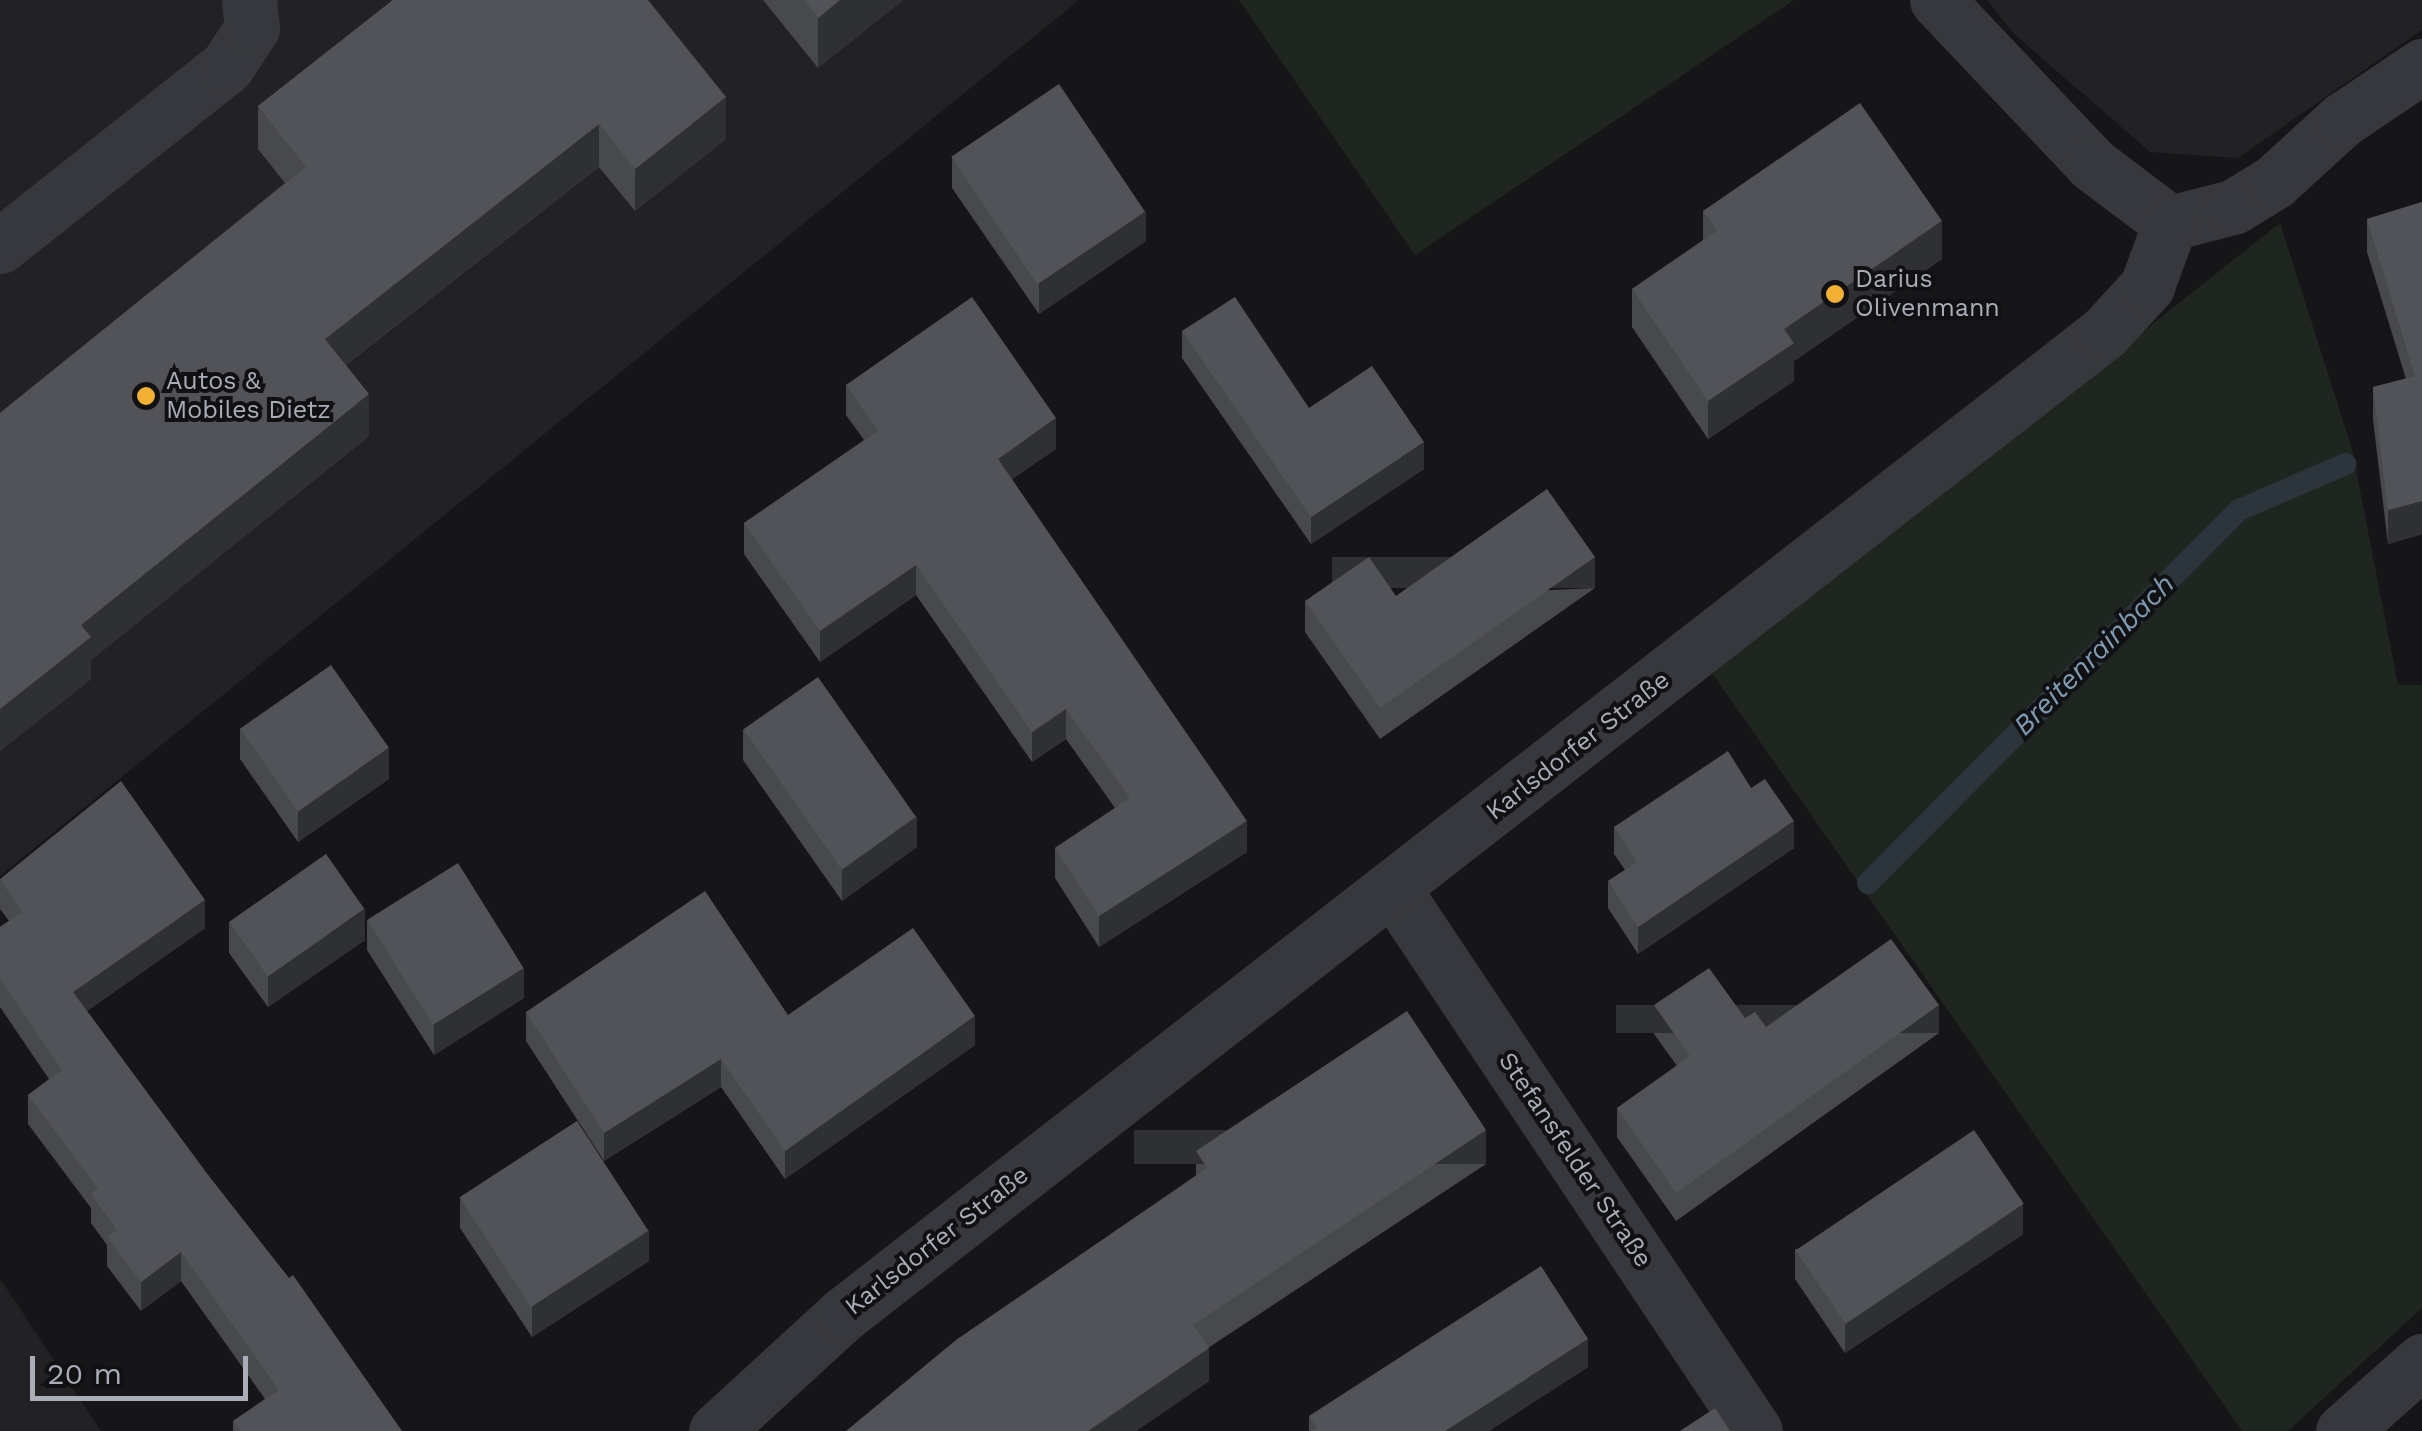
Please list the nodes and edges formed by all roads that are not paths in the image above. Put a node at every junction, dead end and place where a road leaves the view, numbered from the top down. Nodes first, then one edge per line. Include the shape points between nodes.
1 (249, 0) edge
2 (1937, 0) edge
3 (2422, 66) edge
4 (2170, 223) junction
5 (0, 246) edge
6 (1394, 890) junction
7 (2422, 1361) edge
8 (716, 1431) edge
9 (1755, 1431) edge
10 (2343, 1431) edge

1 - 5 street via 252,28 227,66
2 - 4 street via 2092,164
3 - 4 street via 2342,120 2274,182 2233,207
4 - 6 street, Karlsdorfer Straße via 2147,286 2104,333
6 - 8 street, Karlsdorfer Straße via 845,1313
6 - 9 street, Stefansfelder Straße
7 - 10 street

